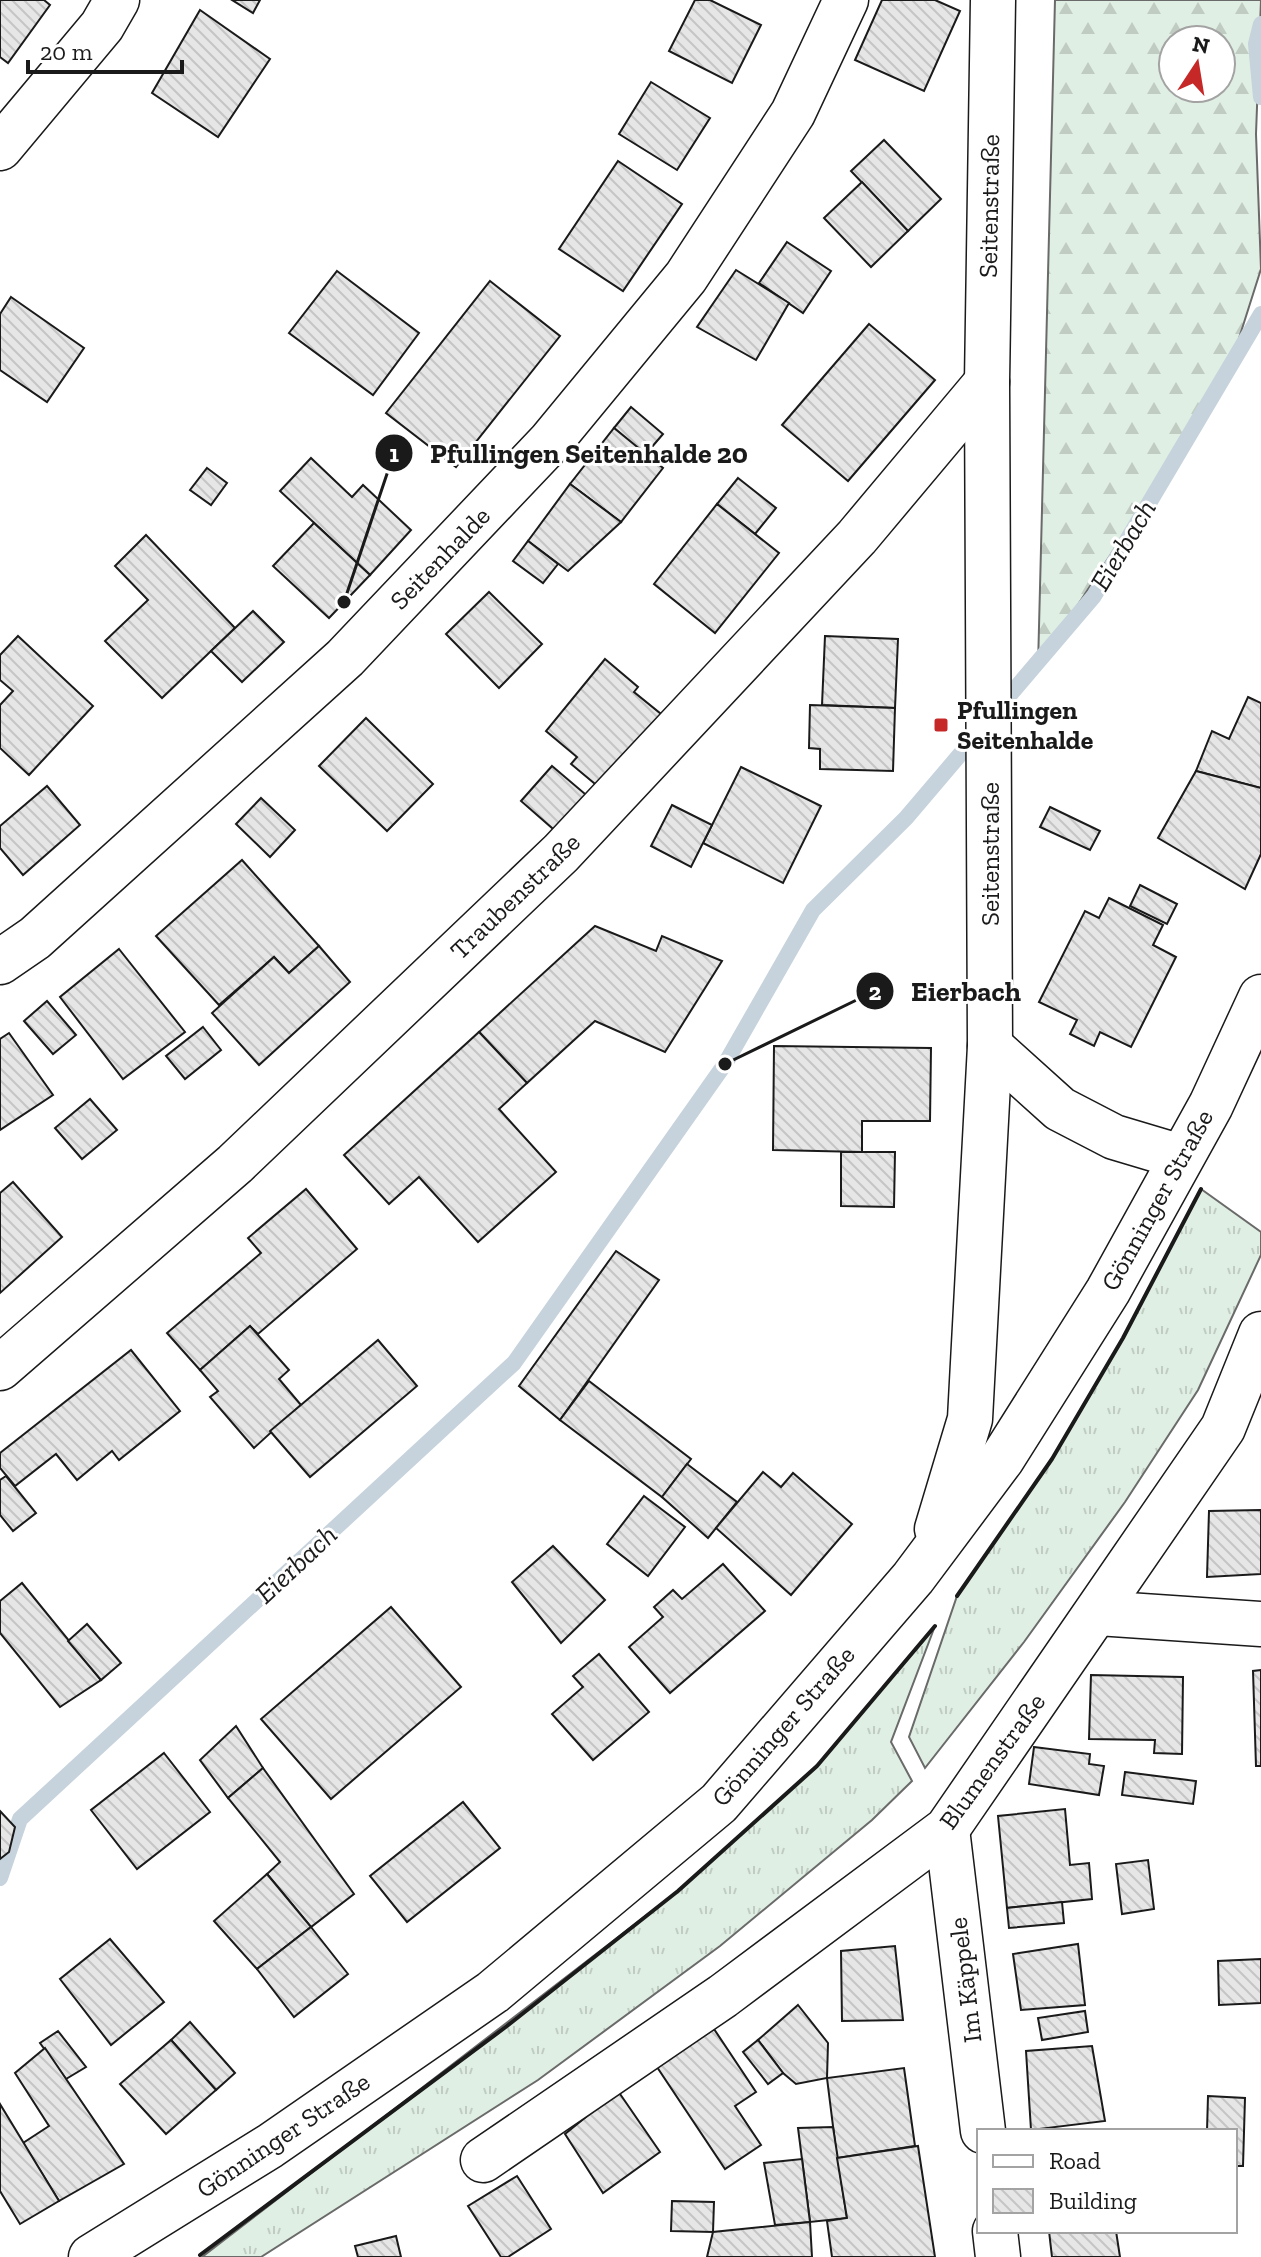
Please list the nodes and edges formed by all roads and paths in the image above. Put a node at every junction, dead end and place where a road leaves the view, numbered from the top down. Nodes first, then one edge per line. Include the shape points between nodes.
1 (117, 0) edge
2 (846, 0) edge
3 (993, 0) edge
4 (0, 148) edge
5 (987, 382) junction
6 (0, 962) edge
7 (1261, 997) edge
8 (990, 1046) junction
9 (1181, 1157) junction
10 (1261, 1334) edge
11 (0, 1368) edge
12 (928, 1558) junction
13 (1098, 1613) junction
14 (1261, 1624) edge
15 (947, 1829) junction
16 (983, 2129) edge
17 (483, 2160) dead end
18 (995, 2233) edge
19 (91, 2257) edge
20 (998, 2257) edge

1 - 4 street via 102,26
2 - 6 street, Seitenhalde via 793,113 695,264 550,442 345,658 35,938
3 - 5 street, Seitenstraße
5 - 8 street, Seitenstraße
5 - 11 street, Traubenstraße via 857,537 561,853 235,1164
7 - 9 street, Gönninger Straße
8 - 9 street via 1060,1109 1114,1137
8 - 12 street, Seitenstraße via 970,1419
9 - 12 street, Gönninger Straße via 1108,1291 1002,1459
10 - 13 street, Blumenstraße via 1223,1428
12 - 19 street, Gönninger Straße via 719,1803 505,1982 270,2146
13 - 14 street
13 - 15 street, Blumenstraße
15 - 16 street, Im Käppele
15 - 17 street, Blumenstraße via 723,1996
18 - 20 street

